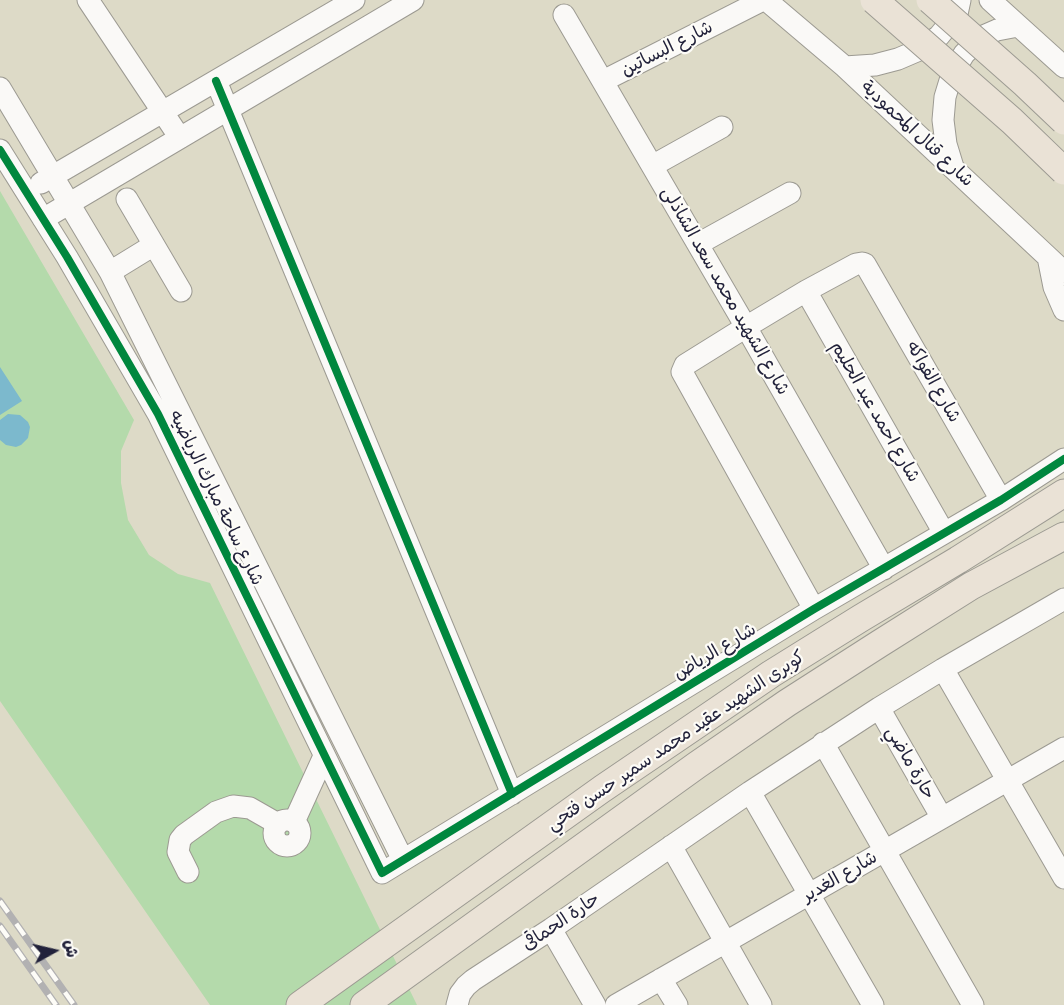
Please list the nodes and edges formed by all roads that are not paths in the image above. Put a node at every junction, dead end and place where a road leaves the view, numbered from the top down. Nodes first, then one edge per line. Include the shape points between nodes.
1 (88, 0) edge
2 (354, 0) edge
3 (413, 0) edge
4 (764, 0) edge
5 (874, 0) edge
6 (930, 0) edge
7 (960, 0) edge
8 (990, 0) edge
9 (564, 15) dead end
10 (1018, 26) junction
11 (845, 67) junction
12 (1064, 67) edge
13 (216, 81) junction
14 (603, 81) junction
15 (0, 88) edge
16 (228, 110) junction
17 (163, 111) junction
18 (1064, 121) edge
19 (722, 127) dead end
20 (180, 138) junction
21 (0, 150) edge
22 (652, 166) junction
23 (953, 167) junction
24 (1064, 171) edge
25 (53, 176) junction
26 (26, 191) junction
27 (790, 193) dead end
28 (127, 199) dead end
29 (69, 203) junction
30 (43, 219) junction
31 (698, 244) junction
32 (154, 245) junction
33 (1048, 257) junction
34 (110, 272) junction
35 (1064, 272) edge
36 (182, 291) dead end
37 (806, 291) junction
38 (1064, 310) edge
39 (746, 327) junction
40 (1064, 459) edge
41 (1064, 493) edge
42 (1001, 500) junction
43 (944, 533) junction
44 (1056, 540) edge
45 (884, 569) junction
46 (1063, 602) edge
47 (814, 609) junction
48 (943, 669) junction
49 (879, 708) junction
50 (823, 743) junction
51 (1064, 748) edge
52 (324, 756) junction
53 (1007, 781) junction
54 (750, 792) junction
55 (512, 794) junction
56 (942, 818) junction
57 (671, 846) junction
58 (885, 851) junction
59 (403, 860) junction
60 (188, 872) dead end
61 (382, 873) joint
62 (1064, 878) edge
63 (809, 894) junction
64 (551, 929) junction
65 (725, 942) junction
66 (661, 979) junction
67 (457, 1004) edge
68 (300, 1005) edge
69 (364, 1005) edge
70 (595, 1005) edge
71 (616, 1005) edge
72 (676, 1005) edge
73 (761, 1005) edge
74 (873, 1005) edge
75 (973, 1005) edge

1 - 17 street
2 - 13 street
3 - 16 street
4 - 11 street, شارع قنال المحمودية
4 - 14 street, شارع البساتين
5 - 24 main road, bridge
6 - 18 main road, bridge
7 - 11 street via 957,14 939,36 919,50 874,65
8 - 10 street
9 - 14 street, شارع الشهيد محمد سعد الشاذلى
10 - 12 street
10 - 23 street via 981,37 952,74 943,120
11 - 23 street, شارع قنال المحمودية
13 - 16 street
13 - 17 street
14 - 22 street, شارع الشهيد محمد سعد الشاذلى
15 - 25 street, شارع ساحة مبارك الرياضيه
16 - 20 street
16 - 55 street
17 - 20 street
17 - 25 street
19 - 22 street
20 - 29 street
21 - 26 street, شارع ساحة مبارك الرياضيه
22 - 31 street, شارع الشهيد محمد سعد الشاذلى
23 - 33 street, شارع قنال المحمودية
25 - 26 street
25 - 29 street, شارع ساحة مبارك الرياضيه
26 - 30 street, شارع ساحة مبارك الرياضيه
27 - 31 street
28 - 32 street
29 - 30 street
29 - 34 street, شارع ساحة مبارك الرياضيه
30 - 52 street, شارع ساحة مبارك الرياضيه via 158,414
31 - 39 street, شارع الشهيد محمد سعد الشاذلى
32 - 34 street
32 - 36 street
33 - 35 street, شارع قنال المحمودية
33 - 38 street
34 - 59 street, شارع ساحة مبارك الرياضيه
37 - 39 street
37 - 42 street, شارع الفواكه via 856,264 865,264
37 - 43 street, شارع احمد عبد الحليم
39 - 45 street, شارع الشهيد محمد سعد الشاذلى
39 - 47 street via 685,366 683,374
40 - 42 street, شارع الرياض
41 - 68 main road, كوبرى الشهيد عقيد محمد سمير حسن فتحي via 771,674 602,789
42 - 43 street, شارع الرياض
43 - 45 street, شارع الرياض
44 - 69 main road, كوبرى الشهيد عقيد محمد سمير حسن فتحي via 962,592 787,703
45 - 47 street, شارع الرياض
46 - 48 street, حارة الحماقى
47 - 55 street, شارع الرياض
48 - 49 street, حارة الحماقى
48 - 53 street
49 - 50 street, حارة الحماقى
49 - 56 street, حارة ماضي
50 - 54 street, حارة الحماقى
50 - 58 street
51 - 53 street, شارع الغدير
52 - 60 street via 286,823 250,808 232,806 216,812 184,835 178,852
52 - 61 street, شارع ساحة مبارك الرياضيه
53 - 56 street, شارع الغدير
53 - 62 street
54 - 57 street, حارة الحماقى
54 - 63 street
55 - 59 street, شارع الرياض
56 - 58 street, شارع الغدير
57 - 64 street, حارة الحماقى
57 - 65 street
58 - 63 street, شارع الغدير
58 - 75 street
59 - 61 street, شارع الرياض
63 - 65 street, شارع الغدير
63 - 74 street
64 - 67 street, حارة الحماقى via 473,980 460,994
64 - 70 street
65 - 66 street, شارع الغدير
65 - 73 street
66 - 71 street, شارع الغدير
66 - 72 street

